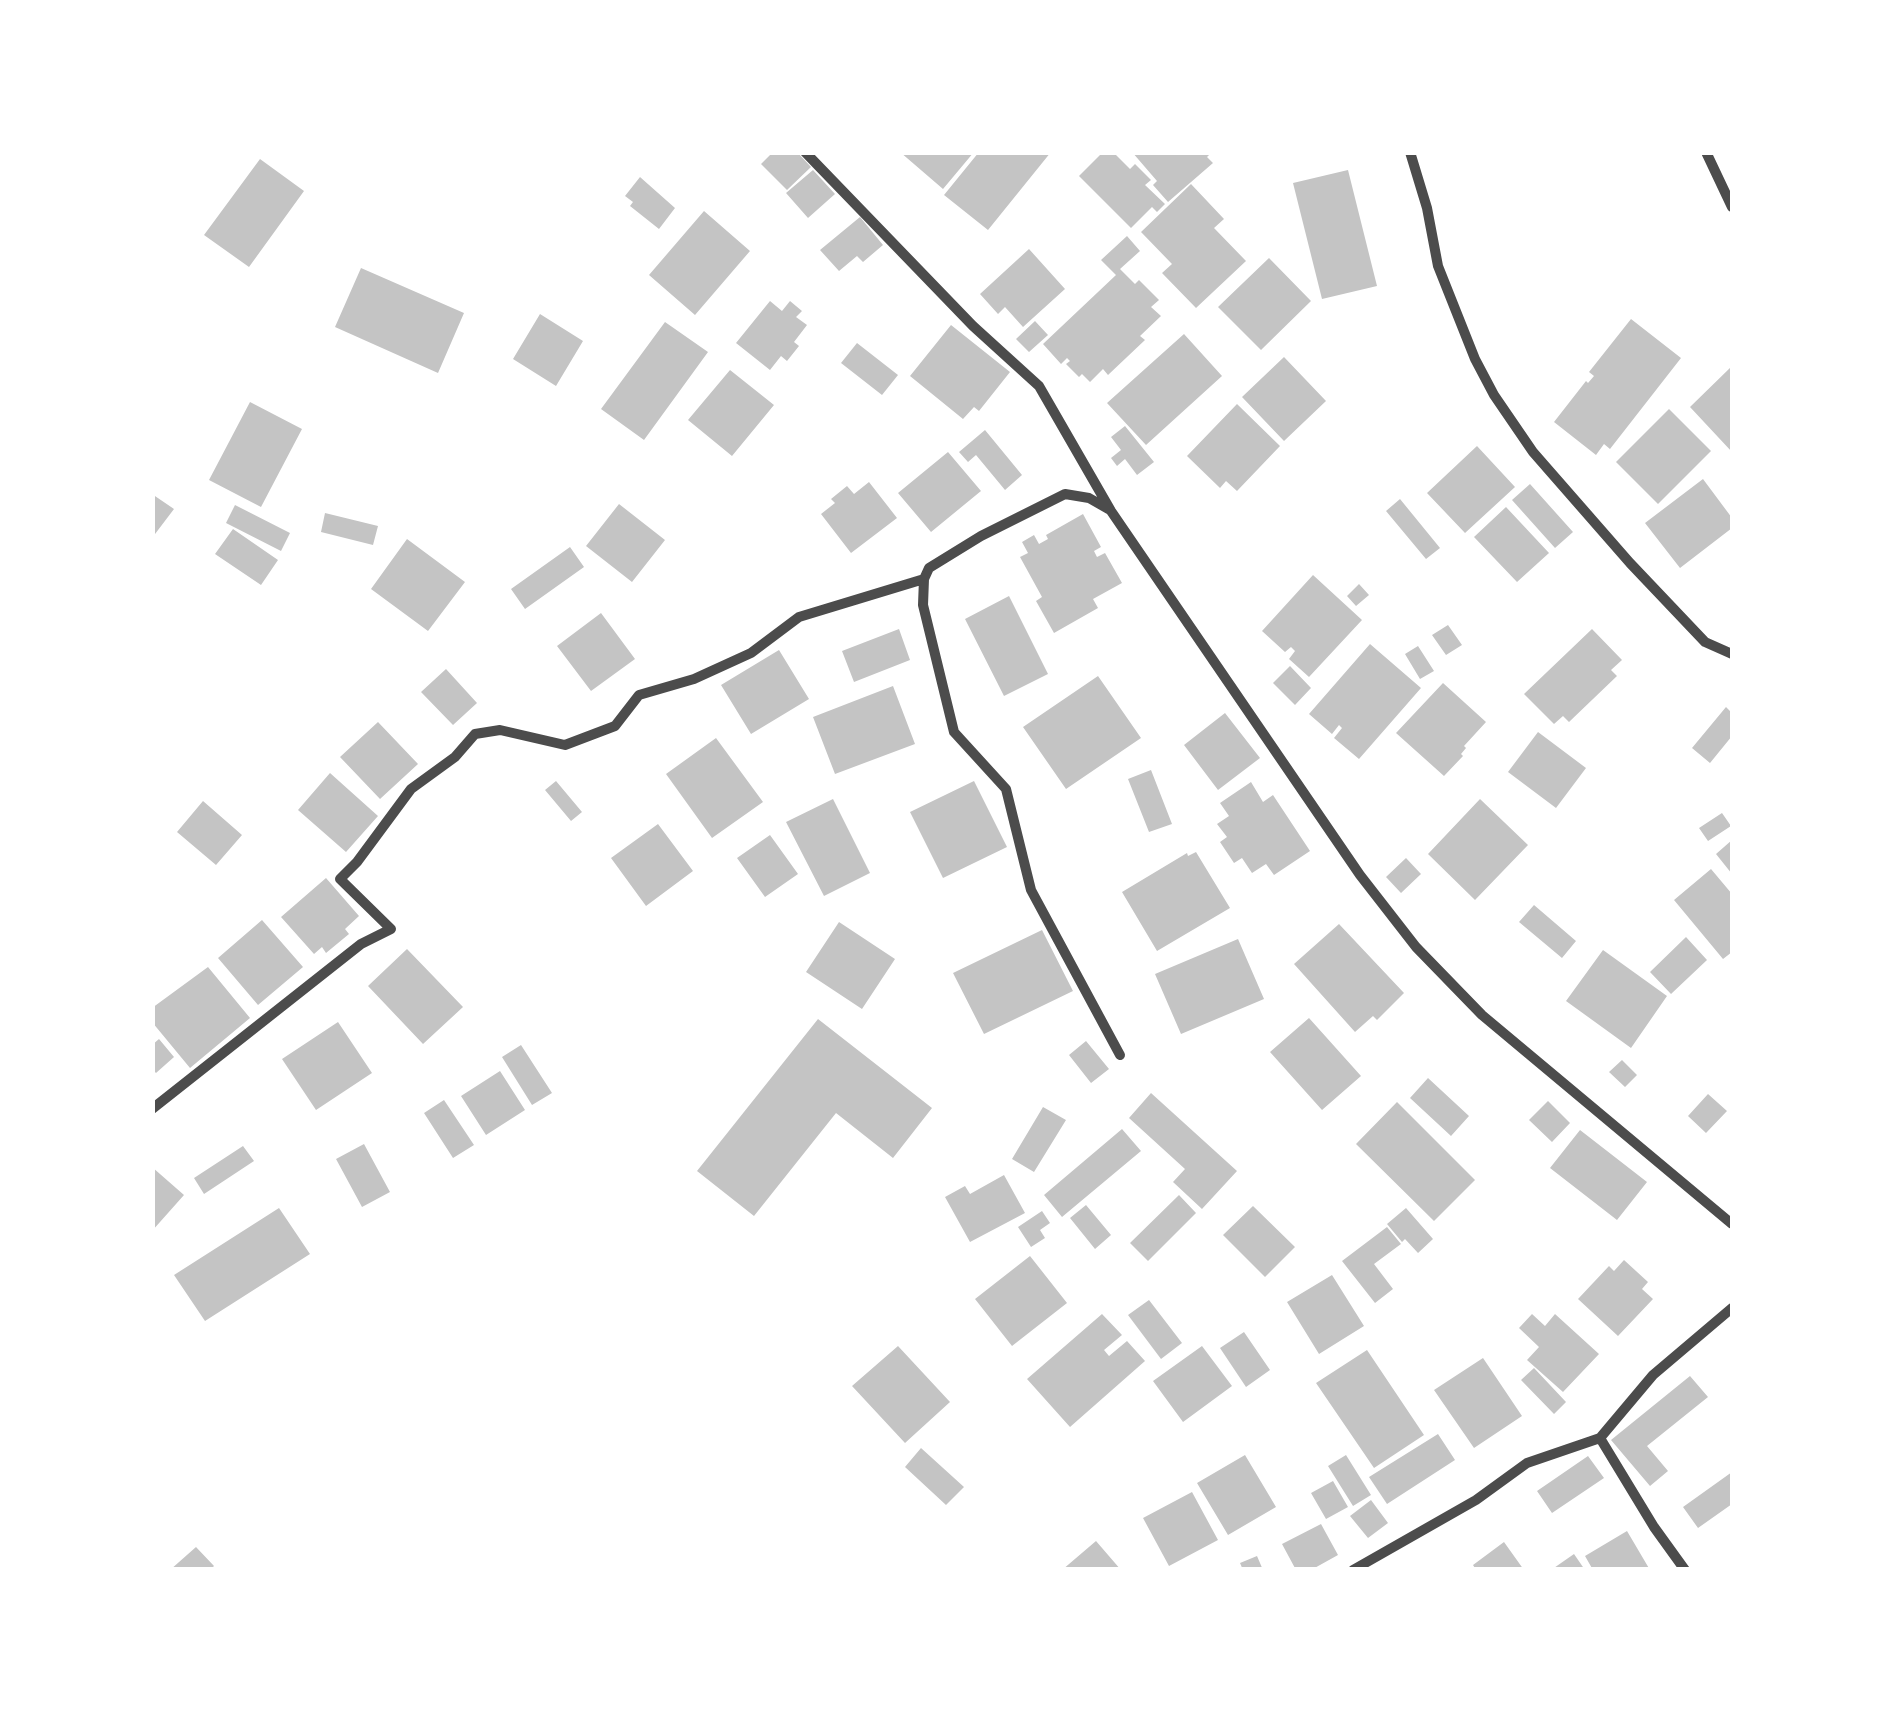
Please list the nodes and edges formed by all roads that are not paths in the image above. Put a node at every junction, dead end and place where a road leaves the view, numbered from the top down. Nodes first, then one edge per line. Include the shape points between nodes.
1 (805, 152) edge
2 (1410, 152) edge
3 (1706, 152) edge
4 (1732, 208) edge
5 (1111, 511) junction
6 (924, 579) junction
7 (1732, 654) edge
8 (1120, 1055) dead end
9 (152, 1109) edge
10 (1732, 1224) edge
11 (1732, 1308) edge
12 (1600, 1438) junction
13 (1354, 1570) edge
14 (1685, 1570) edge

1 - 5 street via 1038,386
2 - 7 street via 1438,266 1494,394 1532,452 1630,562 1706,642
3 - 4 street
5 - 6 street via 1065,494 981,536 928,568
5 - 10 street via 1416,947 1482,1016
6 - 8 street via 922,605 954,732 1006,789 1031,890
6 - 9 street via 800,617 751,653 640,695 615,726 565,744 500,730 475,734 411,789 340,879 391,929 360,944
11 - 12 street via 1653,1375
12 - 13 street via 1527,1463
12 - 14 street

